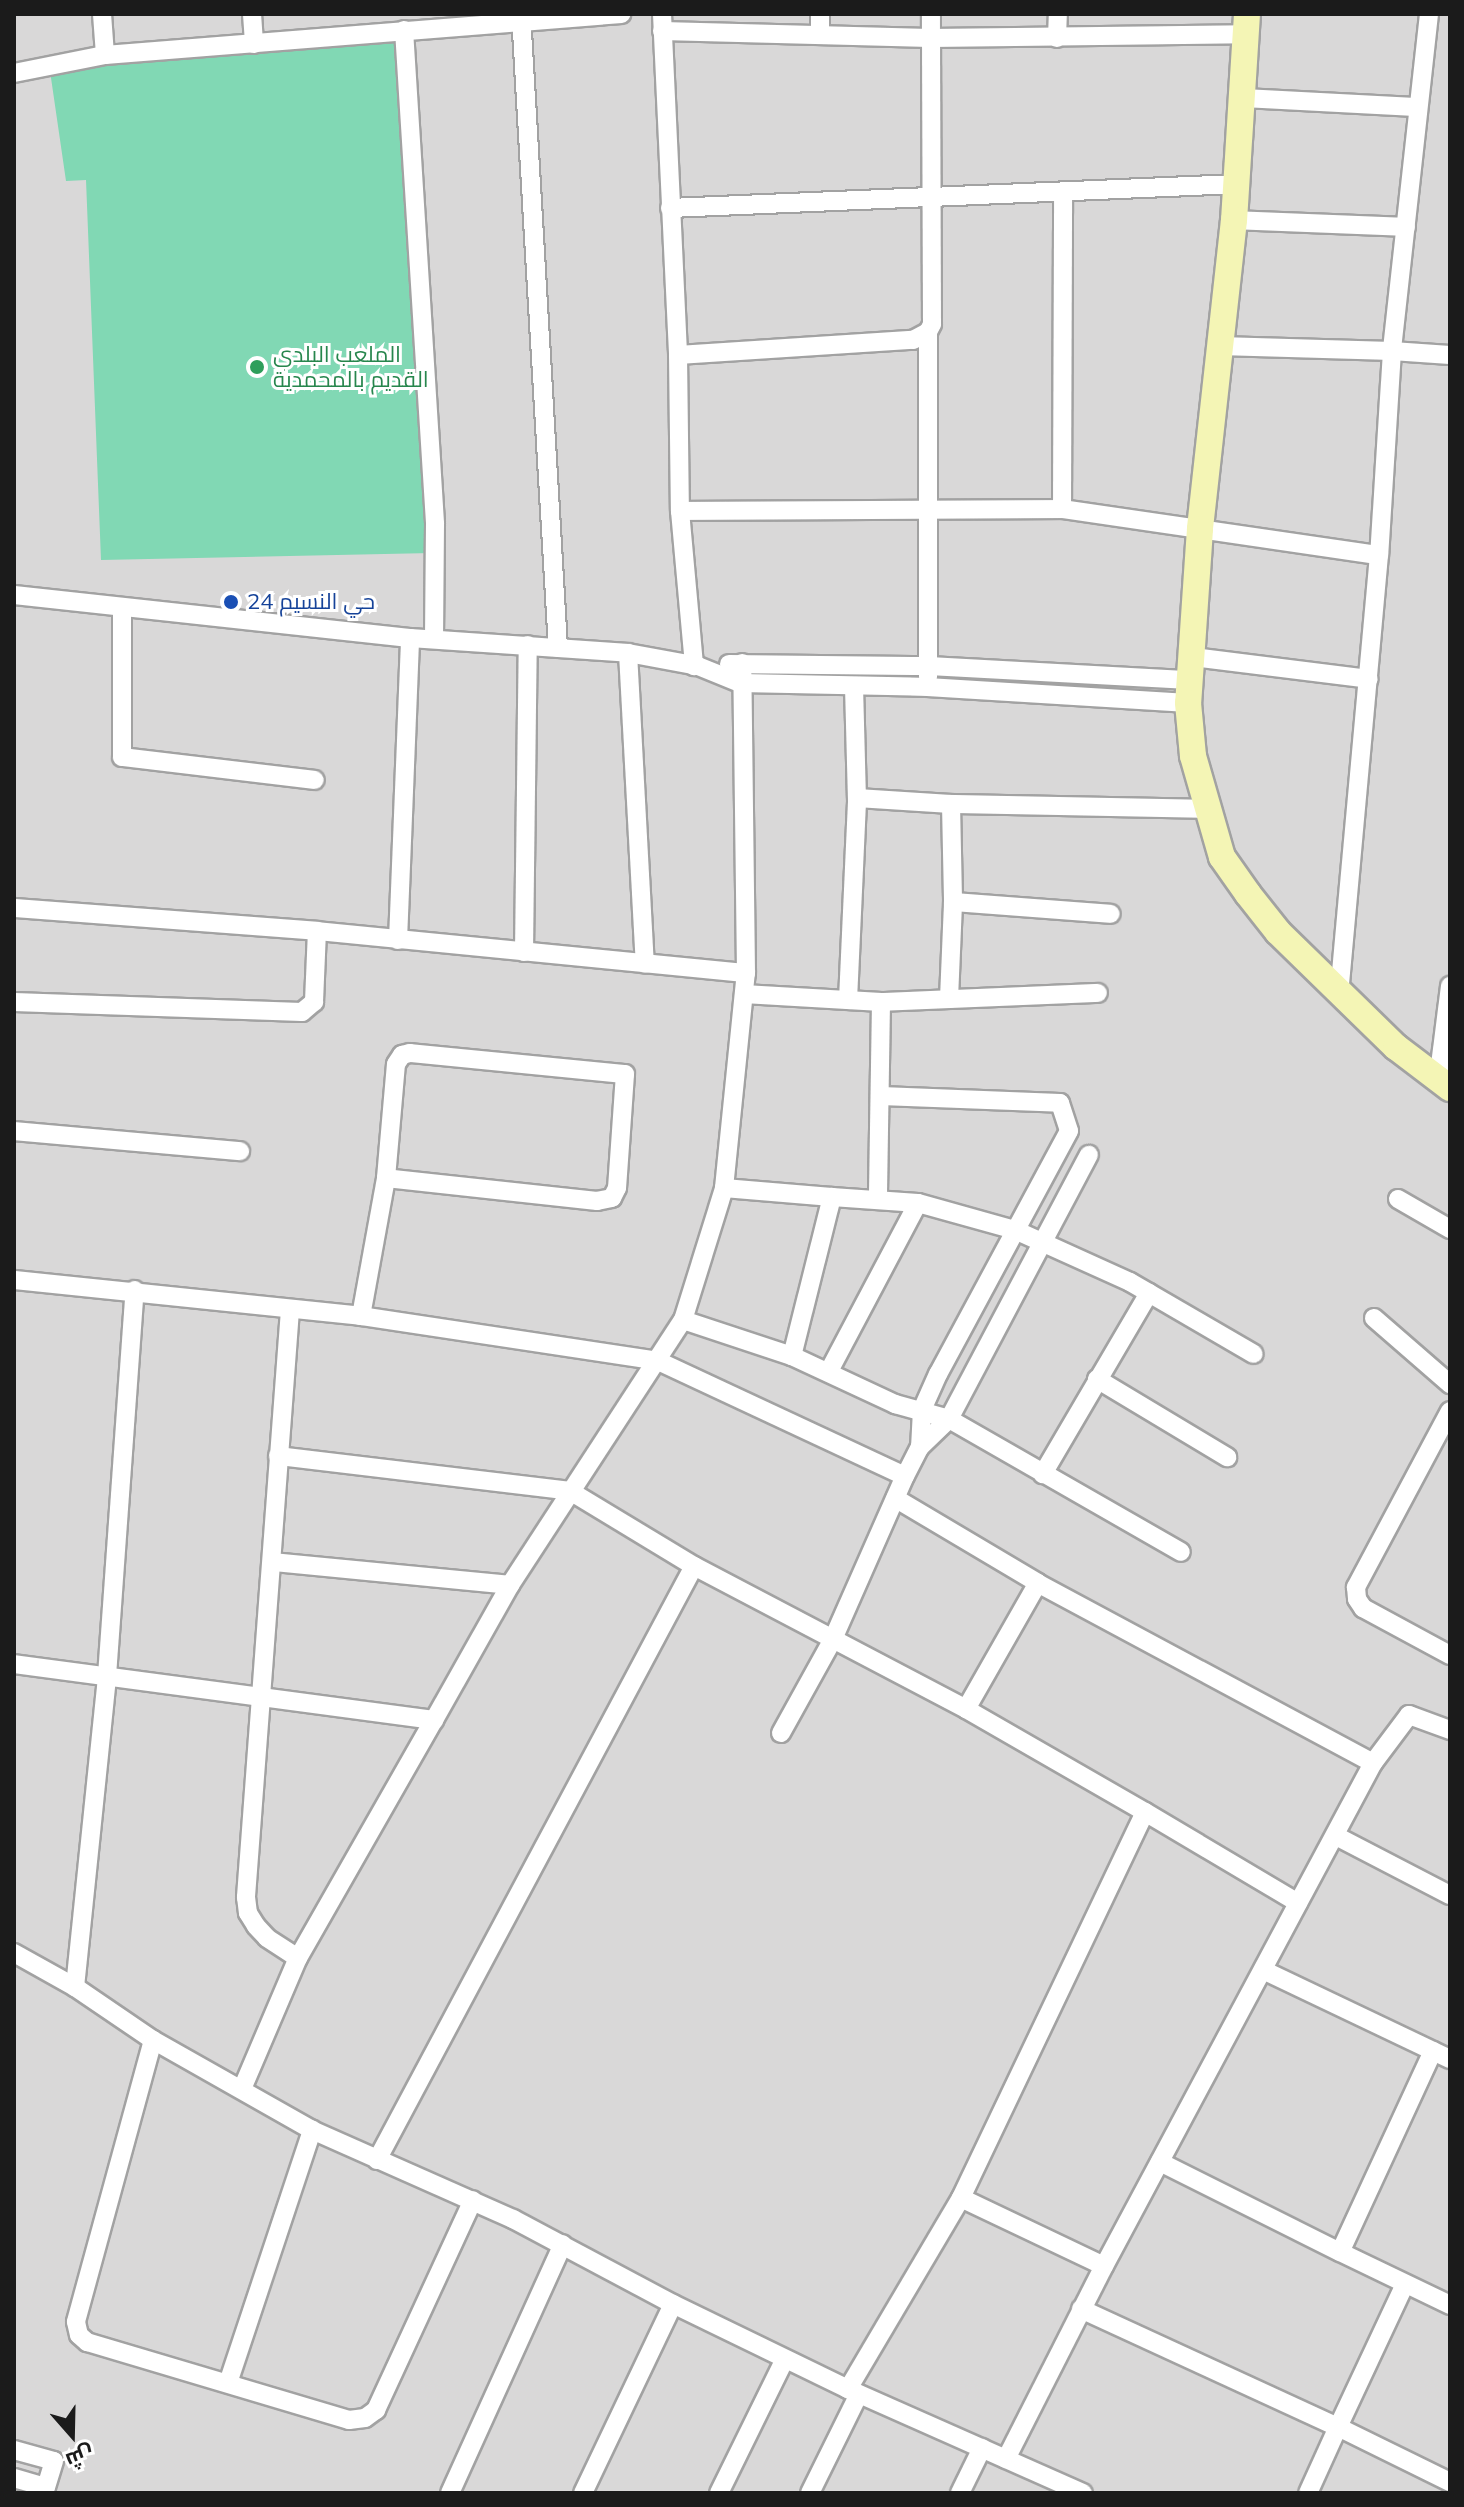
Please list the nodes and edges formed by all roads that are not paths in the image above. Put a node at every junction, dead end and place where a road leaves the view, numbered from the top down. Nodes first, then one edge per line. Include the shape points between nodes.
1 (102, 14) edge
2 (252, 14) edge
3 (621, 14) edge
4 (820, 14) edge
5 (931, 14) edge
6 (1058, 14) edge
7 (1429, 14) edge
8 (521, 18) edge
9 (662, 22) edge
10 (1246, 24) edge
11 (395, 25) edge
12 (820, 35) junction
13 (930, 38) junction
14 (1057, 38) junction
15 (254, 44) junction
16 (105, 55) junction
17 (14, 73) edge
18 (1243, 98) junction
19 (1416, 107) junction
20 (1237, 184) junction
21 (1063, 193) junction
22 (931, 195) junction
23 (670, 208) junction
24 (1234, 220) junction
25 (1406, 227) junction
26 (928, 332) junction
27 (1220, 346) junction
28 (1392, 351) junction
29 (678, 355) junction
30 (1450, 355) edge
31 (1062, 509) junction
32 (680, 511) junction
33 (931, 511) junction
34 (1200, 529) junction
35 (1379, 555) junction
36 (14, 595) edge
37 (122, 609) junction
38 (410, 638) junction
39 (434, 639) junction
40 (528, 645) junction
41 (558, 648) junction
42 (628, 653) junction
43 (742, 663) junction
44 (696, 666) junction
45 (929, 666) junction
46 (1369, 679) junction
47 (1190, 680) junction
48 (740, 683) junction
49 (854, 686) junction
50 (928, 687) junction
51 (315, 780) dead end
52 (857, 798) junction
53 (951, 804) junction
54 (1205, 809) junction
55 (953, 902) junction
56 (14, 908) edge
57 (1111, 914) dead end
58 (317, 931) junction
59 (398, 940) junction
60 (524, 952) junction
61 (645, 964) junction
62 (746, 973) junction
63 (1450, 986) edge
64 (1339, 992) junction
65 (1098, 993) dead end
66 (744, 994) junction
67 (949, 999) junction
68 (848, 1000) junction
69 (14, 1002) edge
70 (881, 1002) junction
71 (1444, 1085) edge
72 (881, 1096) junction
73 (14, 1131) edge
74 (240, 1151) dead end
75 (1089, 1155) dead end
76 (386, 1178) junction
77 (724, 1188) junction
78 (832, 1197) junction
79 (1398, 1199) dead end
80 (878, 1200) junction
81 (918, 1203) junction
82 (1450, 1229) edge
83 (1015, 1230) junction
84 (1040, 1243) junction
85 (14, 1280) edge
86 (135, 1290) junction
87 (1149, 1293) junction
88 (290, 1310) junction
89 (361, 1316) junction
90 (1374, 1318) dead end
91 (683, 1320) junction
92 (1254, 1354) dead end
93 (792, 1356) junction
94 (658, 1361) junction
95 (829, 1371) junction
96 (1097, 1379) junction
97 (1450, 1384) edge
98 (922, 1410) junction
99 (1450, 1411) edge
100 (949, 1419) junction
101 (920, 1447) junction
102 (278, 1456) junction
103 (1227, 1457) dead end
104 (1043, 1474) junction
105 (905, 1476) junction
106 (570, 1491) junction
107 (895, 1498) junction
108 (1181, 1552) dead end
109 (273, 1562) junction
110 (694, 1566) junction
111 (1038, 1583) junction
112 (510, 1585) junction
113 (833, 1639) junction
114 (1450, 1655) edge
115 (14, 1664) edge
116 (107, 1676) junction
117 (260, 1694) junction
118 (966, 1709) junction
119 (434, 1720) junction
120 (1450, 1730) edge
121 (781, 1733) dead end
122 (1373, 1763) junction
123 (1145, 1812) junction
124 (1336, 1836) junction
125 (1450, 1895) edge
126 (1298, 1903) junction
127 (14, 1953) edge
128 (298, 1958) junction
129 (1263, 1970) junction
130 (75, 1987) junction
131 (153, 2040) junction
132 (1442, 2055) edge
133 (242, 2089) junction
134 (312, 2130) junction
135 (377, 2160) junction
136 (1160, 2162) junction
137 (961, 2198) junction
138 (473, 2200) junction
139 (563, 2244) junction
140 (1340, 2252) junction
141 (1104, 2266) junction
142 (1405, 2284) junction
143 (673, 2304) junction
144 (1450, 2305) edge
145 (1081, 2309) junction
146 (785, 2359) junction
147 (228, 2383) junction
148 (853, 2391) junction
149 (1338, 2427) junction
150 (982, 2448) junction
151 (14, 2450) edge
152 (1006, 2459) junction
153 (14, 2478) edge
154 (1450, 2482) edge
155 (45, 2490) edge
156 (450, 2493) edge
157 (583, 2493) edge
158 (719, 2493) edge
159 (810, 2493) edge
160 (960, 2493) edge
161 (1083, 2493) edge
162 (1308, 2493) edge

1 - 16 street
2 - 15 street
3 - 8 street
4 - 12 street
5 - 13 street
6 - 14 street
7 - 19 street
8 - 11 street
8 - 41 street
9 - 12 street
9 - 23 street
10 - 14 street
10 - 18 street
11 - 15 street
11 - 39 street via 435,524
12 - 13 street
13 - 14 street
13 - 22 street
15 - 16 street
16 - 17 street
18 - 19 street
18 - 20 street
19 - 25 street
20 - 21 street
20 - 24 street
21 - 22 street
21 - 31 street
22 - 23 street
22 - 26 street
23 - 29 street
24 - 25 street
24 - 27 street
25 - 28 street
26 - 29 street via 913,340
26 - 33 street
27 - 28 street
27 - 34 street
28 - 30 street
28 - 35 street
29 - 32 street
31 - 33 street
31 - 34 street
32 - 33 street
32 - 44 street
33 - 45 street
34 - 35 street
34 - 47 street
35 - 46 street
36 - 37 street
37 - 38 street
37 - 51 street via 122,757
38 - 39 street
38 - 59 street
39 - 40 street
40 - 41 street
40 - 60 street
41 - 42 street
42 - 44 street
42 - 61 street
43 - 44 street
43 - 45 street
43 - 48 street
44 - 48 street
45 - 47 street
45 - 50 street
46 - 47 street
46 - 64 street
47 - 50 street
47 - 54 street via 1193,756
48 - 49 street
48 - 62 street
49 - 50 street
49 - 52 street
52 - 53 street
52 - 68 street
53 - 54 street
53 - 55 street
54 - 64 street via 1222,857 1248,894
55 - 57 street
55 - 67 street
56 - 58 street
58 - 59 street
58 - 69 street via 314,1002 302,1012
59 - 60 street
60 - 61 street
61 - 62 street
62 - 66 street
63 - 71 street
64 - 71 street
65 - 67 street
66 - 68 street
66 - 77 street
67 - 70 street
68 - 70 street
70 - 72 street
72 - 80 street
72 - 83 street via 1060,1103 1069,1131 1065,1144
73 - 74 street
75 - 84 street
76 - 76 street via 396,1064 402,1055 625,1074 612,1198 597,1201
76 - 89 street
77 - 78 street
77 - 91 street
78 - 80 street
78 - 93 street
79 - 82 street
80 - 81 street
81 - 83 street
81 - 95 street
83 - 84 street
83 - 98 street
84 - 87 street
84 - 100 street
85 - 86 street
86 - 88 street
86 - 116 street
87 - 92 street
87 - 96 street
88 - 89 street
88 - 102 street
89 - 94 street
90 - 97 street
91 - 93 street
91 - 94 street
93 - 95 street
94 - 105 street
94 - 106 street
95 - 98 street via 895,1404
96 - 103 street
96 - 104 street
98 - 100 street
98 - 101 street
99 - 114 street via 1356,1587 1363,1608
100 - 101 street
100 - 104 street
101 - 105 street
102 - 106 street
102 - 109 street
104 - 108 street
105 - 107 street
106 - 110 street
106 - 112 street
107 - 111 street
107 - 113 street
109 - 112 street
109 - 117 street
110 - 113 street
110 - 135 street
111 - 118 street
111 - 122 street
112 - 119 street
113 - 118 street
113 - 121 street
115 - 116 street
116 - 117 street
116 - 130 street
117 - 119 street
117 - 128 street via 248,1913 267,1938
118 - 123 street
119 - 128 street
120 - 122 street via 1409,1715
122 - 124 street
123 - 126 street
123 - 137 street
124 - 125 street
124 - 126 street
126 - 129 street
127 - 130 street
128 - 133 street
129 - 132 street
129 - 136 street
130 - 131 street
131 - 133 street
131 - 147 street via 76,2322 87,2342
132 - 140 street
133 - 134 street
134 - 135 street
134 - 147 street
135 - 138 street
136 - 140 street
136 - 141 street
137 - 141 street
137 - 148 street
138 - 139 street
138 - 147 street via 376,2410 349,2420
139 - 143 street
139 - 156 street
140 - 142 street
141 - 145 street
142 - 144 street
142 - 149 street
143 - 146 street
143 - 157 street
145 - 149 street
145 - 152 street
146 - 148 street
146 - 158 street
148 - 150 street
148 - 159 street
149 - 154 street
149 - 162 street
150 - 152 street
150 - 160 street
151 - 155 street via 54,2461
152 - 161 street
153 - 155 street

